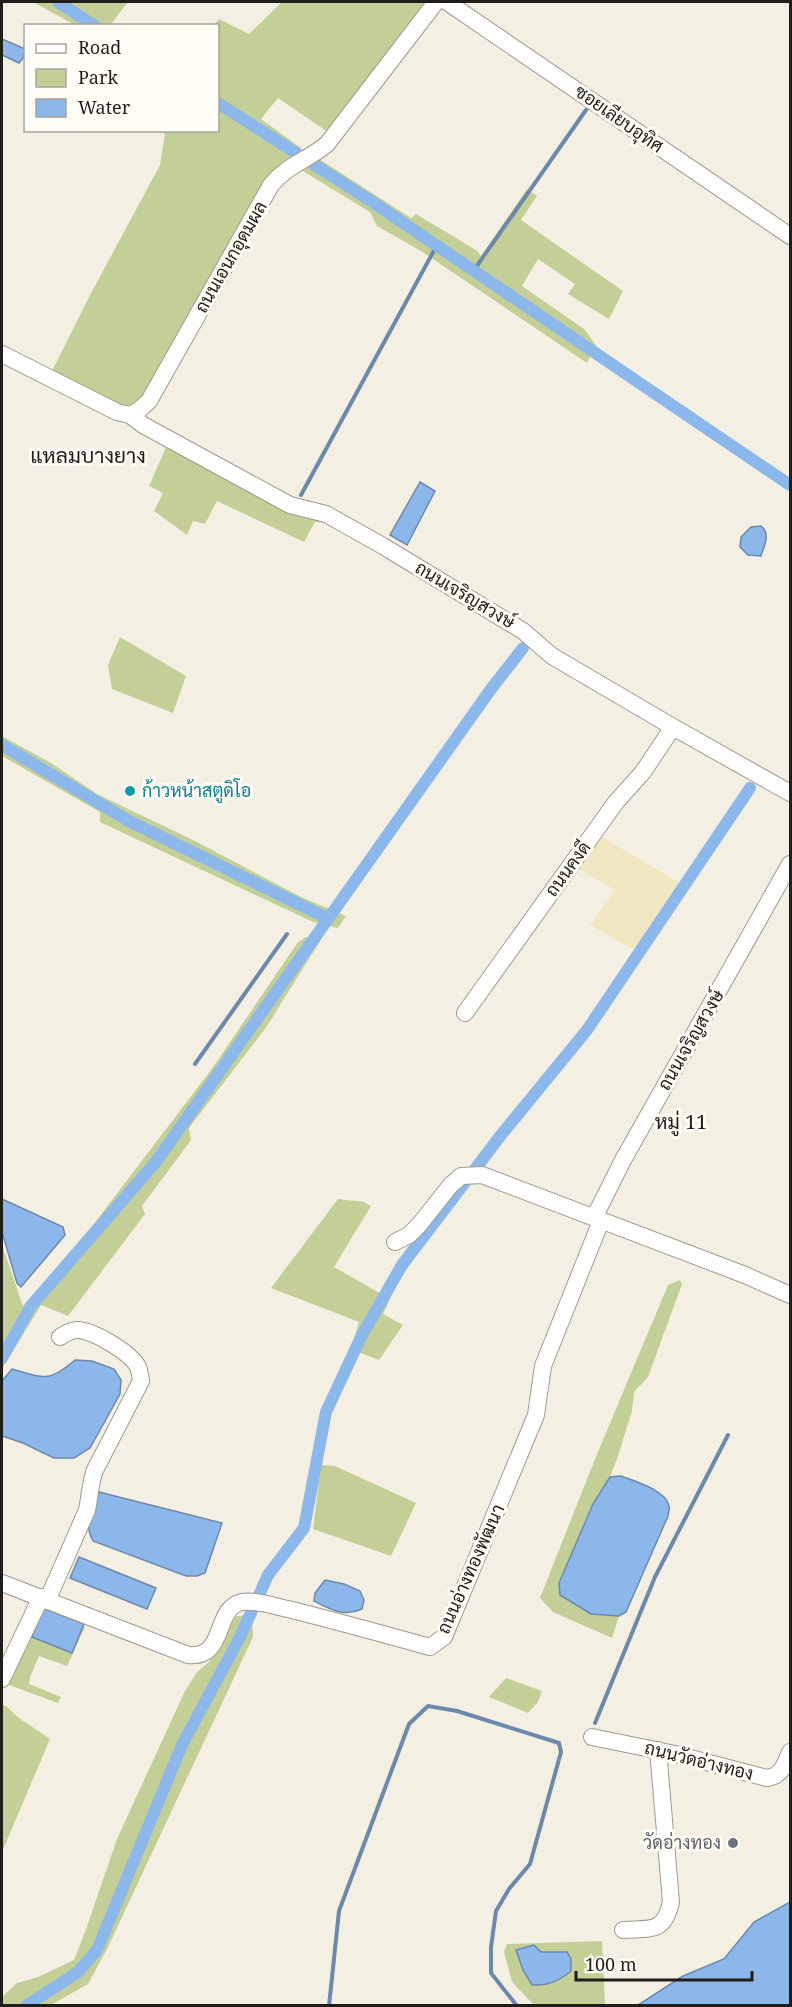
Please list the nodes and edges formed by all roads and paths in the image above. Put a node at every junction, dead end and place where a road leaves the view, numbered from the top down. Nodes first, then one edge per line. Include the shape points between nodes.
1 (436, 2) edge
2 (447, 2) edge
3 (790, 236) edge
4 (2, 354) edge
5 (130, 415) junction
6 (673, 728) junction
7 (790, 793) edge
8 (790, 864) edge
9 (465, 1013) dead end
10 (598, 1219) junction
11 (395, 1242) dead end
12 (790, 1295) edge
13 (60, 1337) dead end
14 (2, 1583) edge
15 (44, 1599) junction
16 (2, 1679) edge
17 (592, 1737) dead end
18 (658, 1750) junction
19 (790, 1752) edge
20 (623, 1930) dead end

1 - 5 street, ถนนเอนกอุดมผล via 327,144 284,170 271,185 149,401
2 - 3 street, ซอยเลียบอุทิศ
4 - 5 street via 104,406
5 - 6 street, ถนนเจริญสวงษ์ via 290,505 326,514 383,546 523,631 552,656
6 - 7 street, ถนนเจริญสวงษ์
6 - 9 street, ถนนคงดี
8 - 10 street, ถนนเจริญสวงษ์ via 623,1160
10 - 11 street via 476,1175 461,1176 419,1225
10 - 12 street
10 - 15 street, ถนนอ่างทองพัฒนา via 543,1366 532,1426 444,1637 430,1647 274,1606 243,1602 229,1611 207,1652 188,1655
13 - 15 street via 69,1331 84,1330 107,1342 129,1356 141,1381 95,1470 87,1510
14 - 15 street, ถนนอ่างทองพัฒนา
15 - 16 street
17 - 18 street, ถนนวัดอ่างทอง
18 - 19 street, ถนนวัดอ่างทอง via 767,1778 782,1770
18 - 20 street via 671,1902 662,1925

